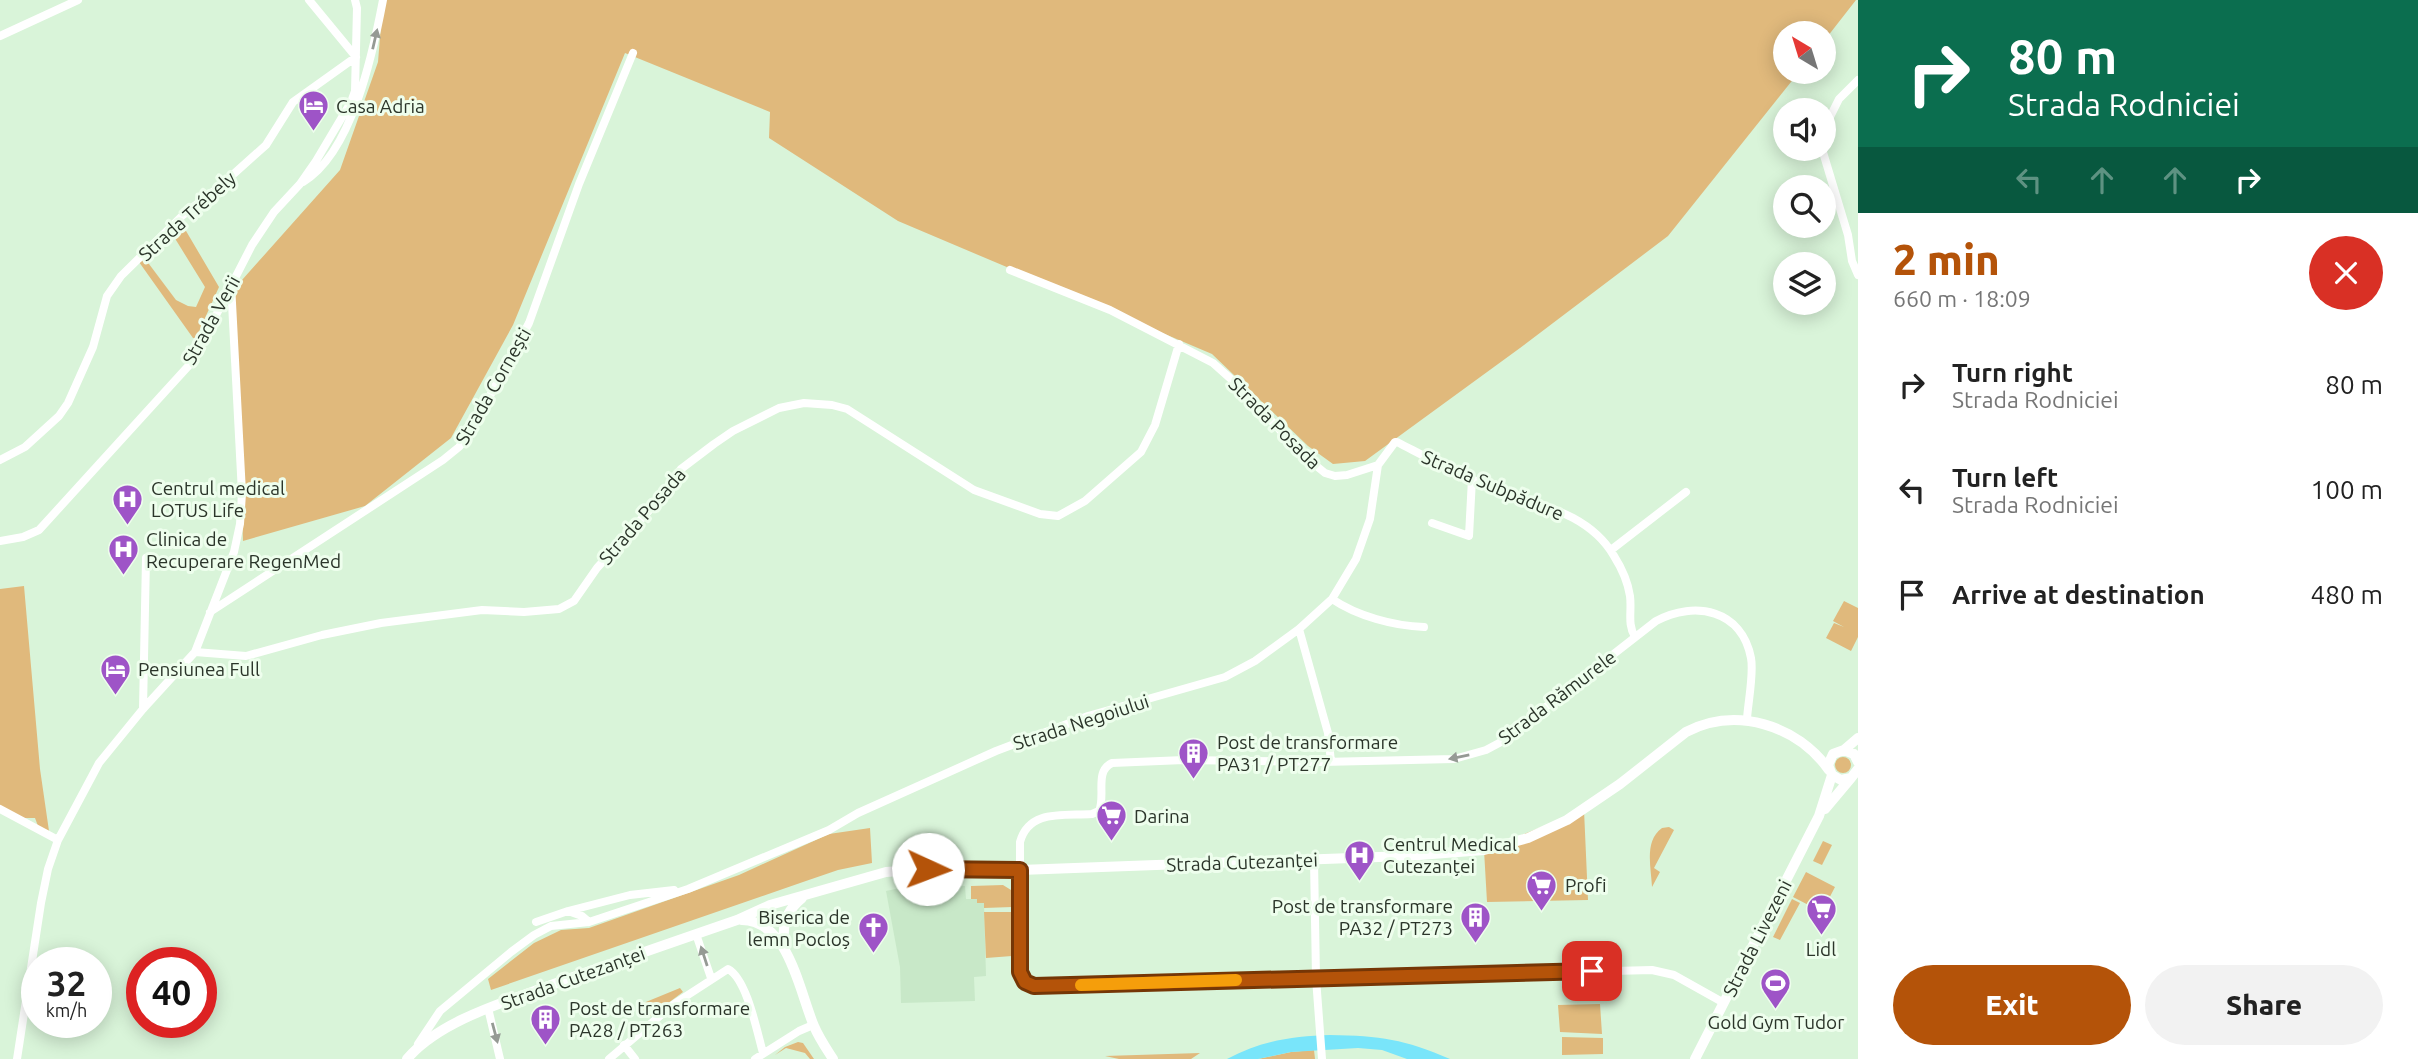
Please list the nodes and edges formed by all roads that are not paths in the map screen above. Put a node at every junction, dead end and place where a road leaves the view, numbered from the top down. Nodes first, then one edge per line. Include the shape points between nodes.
1 (78, 0) edge
2 (309, 0) edge
3 (355, 0) edge
4 (383, 0) edge
5 (0, 36) edge
6 (633, 52) dead end
7 (356, 57) junction
8 (1858, 80) edge
9 (1836, 105) edge
10 (1826, 161) edge
11 (300, 184) junction
12 (1848, 235) junction
13 (1858, 246) edge
14 (1010, 270) dead end
15 (1858, 275) edge
16 (231, 285) junction
17 (1179, 344) junction
18 (0, 460) edge
19 (1378, 465) junction
20 (1472, 479) junction
21 (1686, 492) dead end
22 (1432, 523) dead end
23 (0, 541) edge
24 (1611, 550) junction
25 (146, 558) dead end
26 (1332, 599) junction
27 (210, 612) junction
28 (1424, 627) dead end
29 (1299, 629) junction
30 (1635, 637) junction
31 (195, 652) junction
32 (143, 709) junction
33 (1747, 719) junction
34 (1858, 738) edge
35 (1806, 745) junction
36 (1841, 751) junction
37 (1331, 762) junction
38 (1858, 762) edge
39 (1831, 773) junction
40 (1855, 774) edge
41 (0, 809) edge
42 (1819, 816) junction
43 (58, 840) junction
44 (1314, 859) junction
45 (1020, 870) junction
46 (687, 890) junction
47 (807, 894) junction
48 (770, 906) junction
49 (568, 911) junction
50 (737, 920) junction
51 (785, 921) junction
52 (536, 922) dead end
53 (589, 922) junction
54 (767, 927) junction
55 (696, 934) junction
56 (786, 951) junction
57 (711, 978) junction
58 (1316, 978) junction
59 (1724, 1003) junction
60 (488, 1008) junction
61 (813, 1025) junction
62 (624, 1045) junction
63 (763, 1052) junction
64 (411, 1054) edge
65 (1322, 1056) edge
66 (17, 1059) edge
67 (500, 1059) edge
68 (609, 1059) edge
69 (635, 1059) edge
70 (755, 1059) edge
71 (833, 1059) edge
72 (1695, 1059) edge

1 - 5 street
2 - 7 street
3 - 7 street
11 -> 4 street via 328,160 360,96
6 - 27 street, Strada Cornești via 529,323 459,447
7 - 11 street, Strada Verii via 351,102
7 - 18 street, Strada Trébely via 293,103 265,145 121,276 107,296 93,347 64,410 25,447
8 - 9 street
10 - 12 street
11 - 16 street, Strada Verii via 252,245
12 - 13 street
12 - 15 street
14 - 17 street, Strada Posada
16 - 23 street, Strada Verii via 191,362 146,415 38,530
16 - 27 street via 242,503 234,552
17 - 19 street, Strada Posada via 1213,363 1325,473 1347,475
17 - 31 street, Strada Posada via 1155,425 1141,452 1085,501 1058,516 974,490 847,409 804,403 779,408 733,431 681,468 574,601 559,609 482,610 381,623 246,656
19 - 20 street, Strada Subpădure via 1398,442
19 - 26 street, Strada Negoiului via 1360,549
20 - 22 street via 1469,536
20 - 24 street, Strada Subpădure via 1566,514
21 - 24 street
24 - 30 street, Strada Subpădure via 1627,582 1630,628
25 - 32 street
26 - 28 street via 1356,612
26 - 29 street, Strada Negoiului
27 - 31 street
29 - 37 street via 1328,733
29 - 46 street, Strada Negoiului via 1255,662 1225,677 1088,716 996,751 829,830
30 - 33 street, Strada Rămurele via 1670,614 1687,609 1723,617 1745,640 1752,660
30 -> 37 street, Strada Rămurele via 1486,750 1454,760
31 - 32 street
32 - 43 street via 99,763
33 - 35 street, Strada Cutezanței
33 - 44 street, Strada Cutezanței via 1686,732 1584,810 1528,838 1458,853
34 - 36 street
35 - 36 street, Strada Cutezanței
35 - 39 street, Strada Cutezanței
36 - 38 street via 1854,754
36 - 39 street, Strada Livezeni via 1830,759
37 - 45 street, Strada Rămurele via 1112,763 1102,772 1099,811 1042,817 1030,823 1020,842
39 - 40 street via 1841,780
39 - 42 street, Strada Livezeni
40 - 42 street, Strada Livezeni
41 - 43 street
42 - 59 street, Strada Livezeni
43 - 66 street via 41,903
44 - 45 street, Strada Cutezanței
44 - 58 street
45 - 47 street, Strada Cutezanței via 886,873
45 - 58 street via 1020,972 1025,982 1034,986
46 - 49 street, Strada Negoiului via 630,895
46 - 53 street, Strada Negoiului
47 - 48 street, Strada Cutezanței
47 - 51 street
47 - 55 street via 769,902
48 - 50 street, Strada Cutezanței
48 - 51 street via 781,907
48 - 54 street via 762,913
49 - 52 street, Strada Negoiului
49 - 53 street
50 - 54 street, Strada Cutezanței via 753,920
50 - 55 street, Strada Cutezanței
51 - 54 street via 778,929
51 - 56 street
53 - 64 street, Strada Negoiului via 551,926 534,935 440,1011
54 - 56 street
57 -> 55 street
55 - 60 street, Strada Cutezanței
56 - 61 street
57 - 62 street
57 - 63 street via 733,971 746,995
58 - 59 street via 1652,970 1674,975
58 - 65 street
59 - 72 street, Strada Livezeni
60 - 64 street, Strada Cutezanței
60 -> 67 street
61 - 63 street
61 - 71 street
62 - 68 street
62 - 69 street
63 - 70 street

